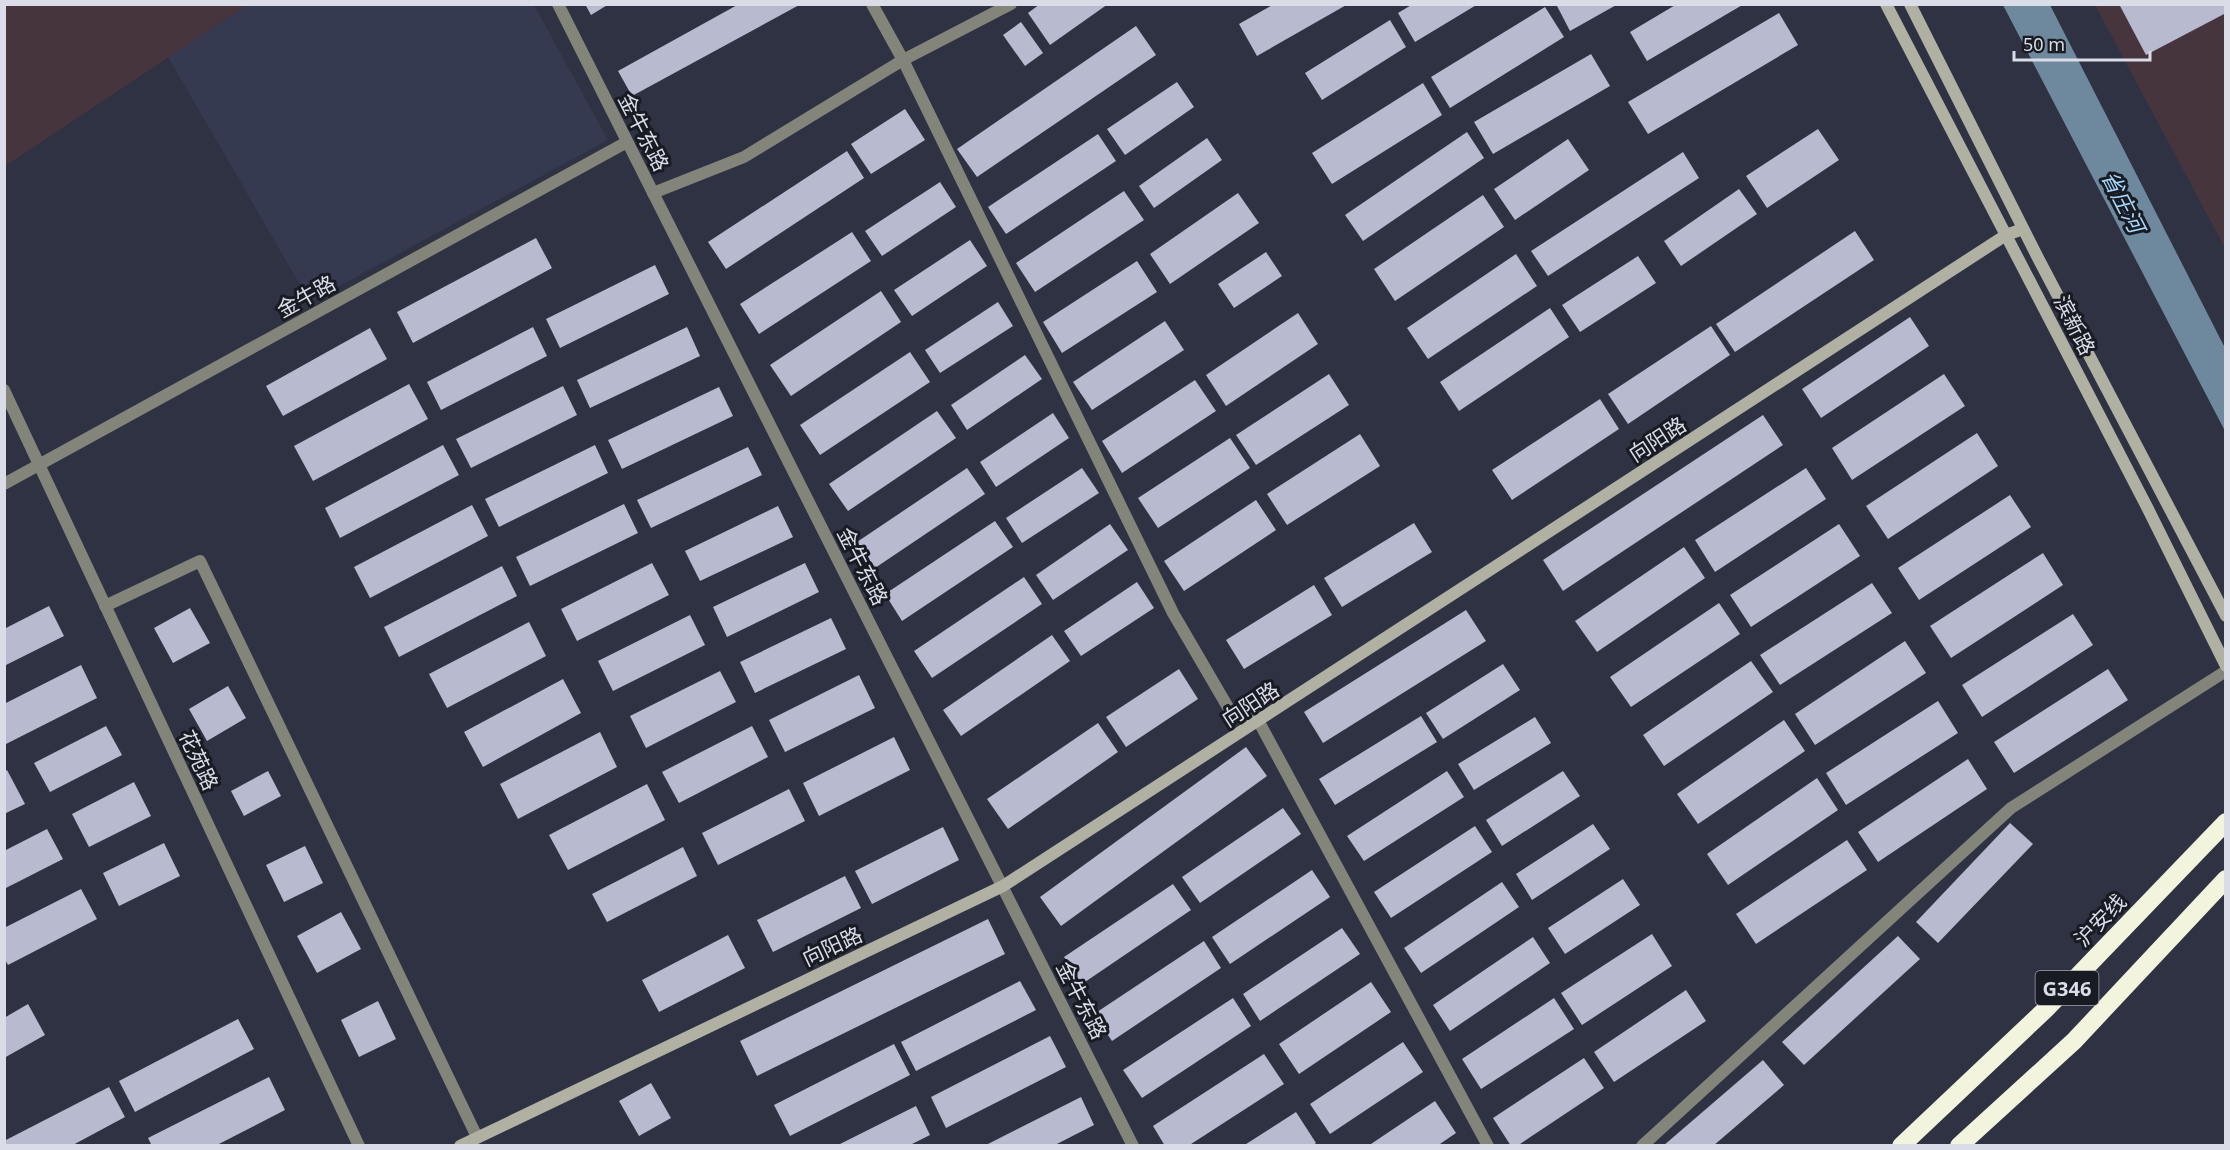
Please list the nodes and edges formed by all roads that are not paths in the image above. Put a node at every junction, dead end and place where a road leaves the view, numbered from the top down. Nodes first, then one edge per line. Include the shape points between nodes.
1 (558, 4) edge
2 (872, 4) edge
3 (1011, 4) edge
4 (1886, 4) edge
5 (1910, 4) edge
6 (903, 60) junction
7 (627, 142) junction
8 (653, 193) junction
9 (2023, 229) junction
10 (2006, 235) junction
11 (4, 390) edge
12 (39, 465) junction
13 (4, 484) edge
14 (105, 606) junction
15 (2226, 616) edge
16 (2226, 666) edge
17 (2226, 671) edge
18 (1259, 722) junction
19 (2226, 822) edge
20 (2226, 879) edge
21 (1004, 886) junction
22 (477, 1137) junction
23 (359, 1146) edge
24 (460, 1146) edge
25 (1133, 1146) edge
26 (1488, 1146) edge
27 (1642, 1146) edge
28 (1901, 1146) edge
29 (1959, 1146) edge

1 - 7 street, 金牛东路
2 - 6 street
3 - 6 street
4 - 10 street, 滨新路
5 - 9 street, 滨新路
6 - 8 street via 744,157
6 - 18 street via 1173,613 1229,709
7 - 8 street, 金牛东路
7 - 12 street, 金牛路
8 - 21 street, 金牛东路
9 - 10 street, 向阳路
9 - 15 street, 滨新路
10 - 16 street, 滨新路
10 - 18 street, 向阳路
11 - 12 street, 花苑路
12 - 13 street, 金牛路
12 - 14 street, 花苑路
14 - 22 street via 200,561
14 - 23 street, 花苑路
17 - 27 street via 2011,808
18 - 21 street, 向阳路
18 - 26 street
19 - 28 highway, 沪安线 / G346 via 2046,1009
20 - 29 highway, G346 via 2074,1041
21 - 22 street, 向阳路
21 - 25 street, 金牛东路
22 - 24 street, 向阳路

